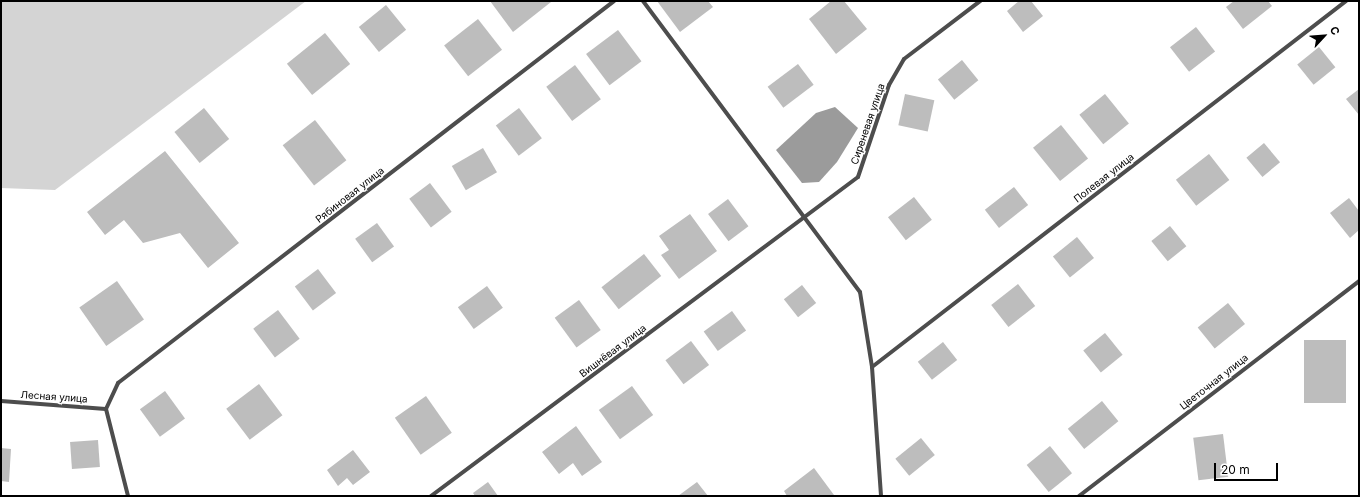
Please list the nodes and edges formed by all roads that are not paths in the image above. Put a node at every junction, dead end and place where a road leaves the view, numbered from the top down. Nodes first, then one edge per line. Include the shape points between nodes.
1 (614, 1) edge
2 (643, 1) edge
3 (980, 1) edge
4 (1346, 1) edge
5 (805, 219) junction
6 (1359, 281) edge
7 (872, 367) junction
8 (1, 401) edge
9 (106, 409) junction
10 (128, 496) edge
11 (431, 496) edge
12 (881, 496) edge
13 (1079, 496) edge

1 - 9 street, Рябиновая улица via 118,383
2 - 5 street
3 - 5 street, Сиреневая улица via 904,59 889,84 858,177
4 - 7 street, Полевая улица
5 - 7 street via 860,292
5 - 11 street, Вишнёвая улица
6 - 13 street, Цветочная улица
7 - 12 street
8 - 9 street, Лесная улица
9 - 10 street

